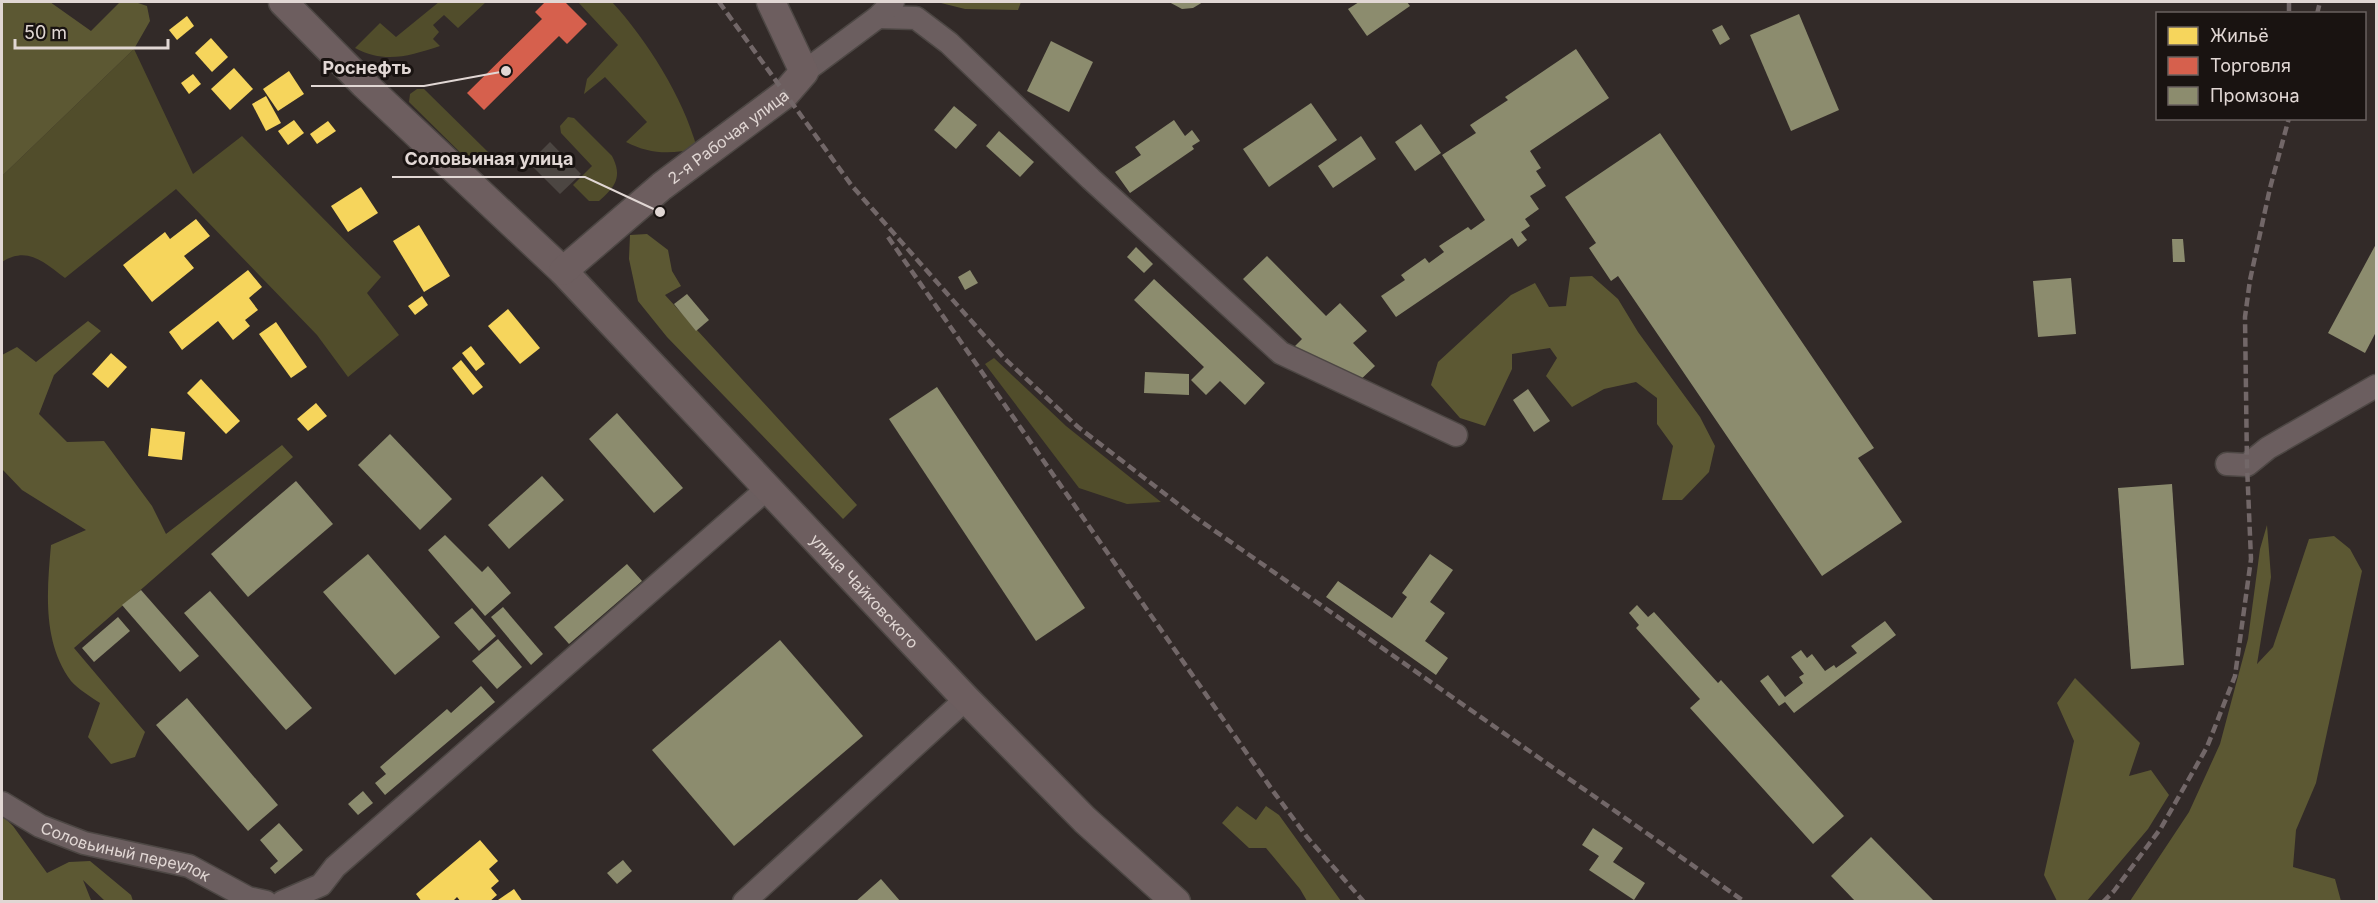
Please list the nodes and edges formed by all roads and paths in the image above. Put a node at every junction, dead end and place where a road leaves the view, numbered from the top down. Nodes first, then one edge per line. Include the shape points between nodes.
1 (283, 2) edge
2 (771, 2) edge
3 (886, 9) edge
4 (804, 72) junction
5 (563, 272) junction
6 (2376, 386) edge
7 (1456, 435) dead end
8 (2227, 464) dead end
9 (768, 488) junction
10 (966, 699) junction
11 (2, 803) edge
12 (257, 900) edge
13 (282, 902) edge
14 (744, 902) edge
15 (1176, 902) edge

1 - 5 main road, улица Чайковского
2 - 4 main road
3 - 4 street
3 - 7 street via 916,18 949,43 1281,353
4 - 5 main road, 2-я Рабочая улица via 785,94 662,186
5 - 9 main road, улица Чайковского
6 - 8 street via 2268,448 2247,465
9 - 10 main road, улица Чайковского
9 - 13 street via 335,867 321,885
10 - 14 street
10 - 15 main road, улица Чайковского via 1085,820
11 - 12 street, Соловьиный переулок via 40,826 84,843 189,866

